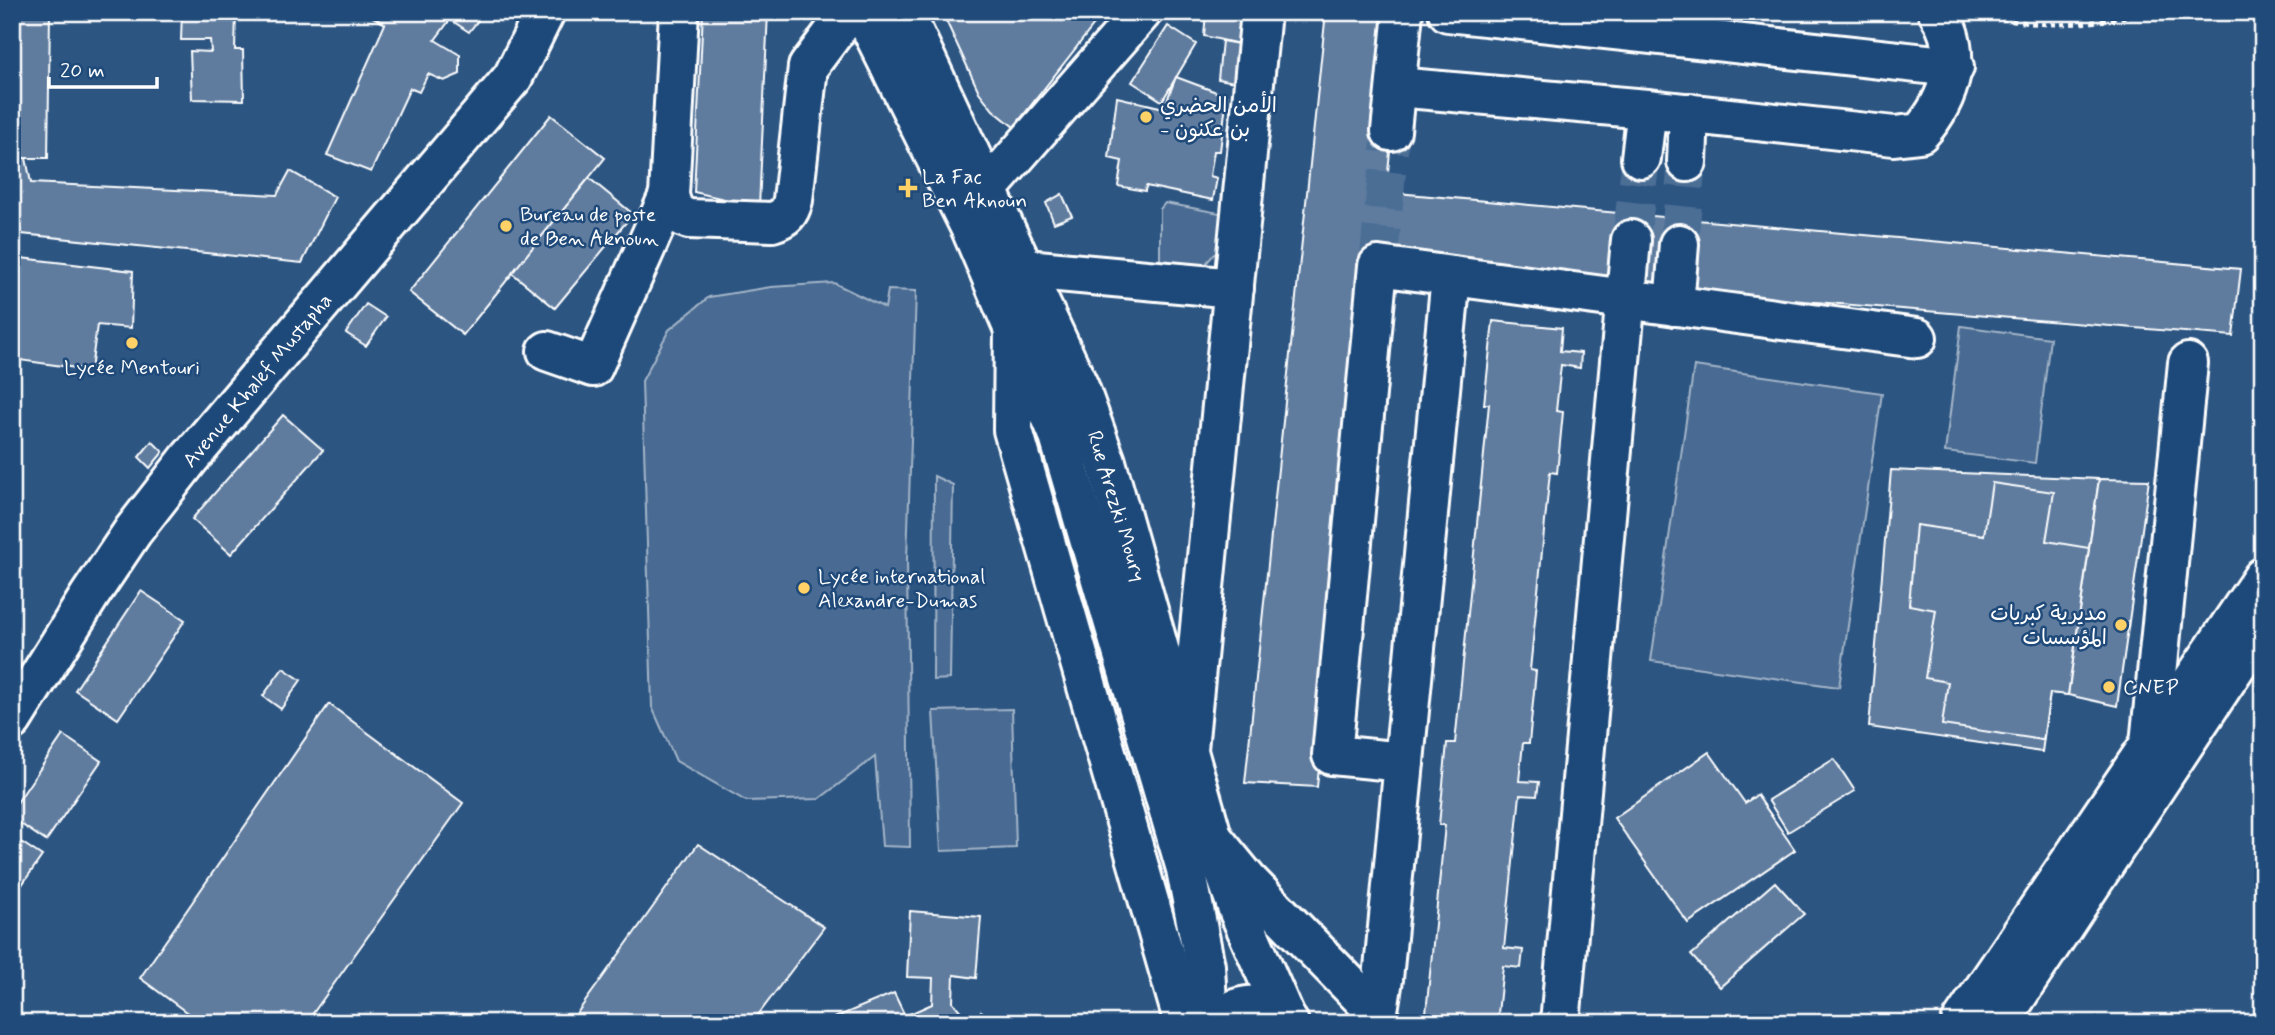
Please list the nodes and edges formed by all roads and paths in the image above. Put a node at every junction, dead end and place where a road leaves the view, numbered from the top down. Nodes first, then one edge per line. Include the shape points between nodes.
1 (545, 12) edge
2 (565, 12) edge
3 (679, 12) edge
4 (849, 12) edge
5 (863, 12) edge
6 (904, 12) edge
7 (1119, 12) edge
8 (1142, 12) edge
9 (1261, 12) edge
10 (1404, 12) edge
11 (1448, 12) edge
12 (1938, 12) edge
13 (1976, 12) edge
14 (2153, 12) edge
15 (525, 58) junction
16 (1954, 66) junction
17 (1081, 79) junction
18 (1396, 86) junction
19 (1647, 108) junction
20 (1689, 113) junction
21 (1391, 131) tunnel mouth
22 (1640, 158) tunnel mouth
23 (1687, 162) tunnel mouth
24 (988, 188) junction
25 (669, 195) junction
26 (1631, 240) tunnel mouth
27 (1679, 244) tunnel mouth
28 (1026, 269) junction
29 (1451, 276) junction
30 (1234, 288) junction
31 (1627, 300) junction
32 (1674, 306) junction
33 (1014, 326) junction
34 (1917, 338) dead end
35 (547, 351) dead end
36 (2188, 363) dead end
37 (2263, 577) edge
38 (2263, 625) edge
39 (12, 720) edge
40 (2150, 744) junction
41 (1188, 749) junction
42 (1404, 762) junction
43 (1212, 836) junction
44 (1377, 1018) edge
45 (1287, 1020) edge
46 (1184, 1023) edge
47 (1208, 1023) edge
48 (1215, 1023) edge
49 (1560, 1023) edge
50 (1961, 1023) edge
51 (1999, 1023) edge

1 - 15 street
2 - 15 street
3 - 25 street
4 - 25 street via 808,67 790,212 772,222 689,219 672,208
5 - 33 street, Rue Arezki Moury
6 - 24 street, Rue Arezki Moury
7 - 17 street via 1087,52
8 - 17 street
9 - 30 street
10 - 18 street
11 - 16 street
12 - 16 street via 1945,23
13 - 14 path via 2009,22 2094,25
15 - 39 street, Avenue Khalef Mustapha via 460,142 141,520
16 - 20 street via 1937,114 1920,133 1894,136
17 - 24 street
18 - 19 street
18 - 21 street
19 - 20 street
19 - 22 street
20 - 23 street
24 - 28 street, Rue Arezki Moury
25 - 35 street via 593,367
26 - 31 street
27 - 32 street
28 - 30 street
28 - 41 street, Rue Arezki Moury via 1093,424
29 - 31 street
29 - 42 street
29 - 42 street via 1378,266 1332,755
30 - 41 street
31 - 32 street
31 - 49 street
32 - 34 street
33 - 46 street via 1013,430
33 - 47 street, Rue Arezki Moury via 1045,395 1071,472 1180,846 1205,966
36 - 40 street
37 - 40 street
38 - 51 street
40 - 50 street
41 - 43 street, Rue Arezki Moury
42 - 44 street
43 - 44 street via 1248,881
43 - 45 street, Rue Arezki Moury via 1238,912
45 - 48 street via 1272,1009 1242,1006

